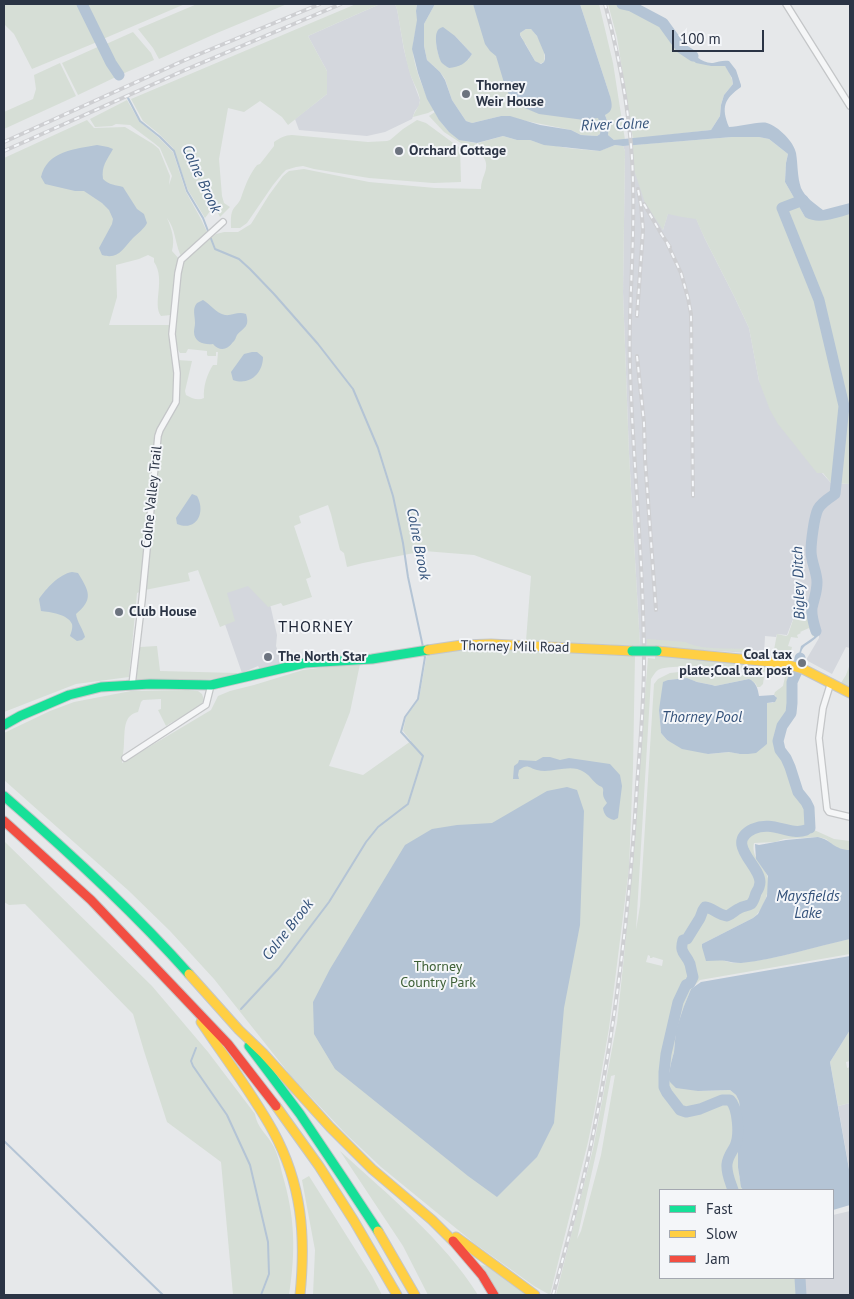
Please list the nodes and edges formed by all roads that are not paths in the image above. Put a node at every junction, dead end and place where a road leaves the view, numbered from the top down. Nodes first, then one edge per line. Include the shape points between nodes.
1 (786, 4) edge
2 (850, 106) edge
3 (223, 222) dead end
4 (831, 682) junction
5 (132, 683) junction
6 (211, 685) junction
7 (850, 693) edge
8 (4, 725) edge
9 (125, 758) dead end
10 (4, 796) edge
11 (850, 817) edge
12 (4, 821) edge
13 (191, 1006) junction
14 (239, 1030) junction
15 (432, 1220) junction
16 (300, 1295) edge
17 (397, 1295) edge
18 (415, 1295) edge
19 (494, 1295) edge
20 (535, 1295) edge

1 - 2 street
3 - 5 street, Colne Valley Trail via 181,260 178,273 172,334 177,373 176,402 158,436
4 - 6 main road, Thorney Mill Road, bridge via 798,668 767,661 657,651 490,644 462,645 372,659 305,662
4 - 7 main road, Thorney Mill Road
4 - 11 street via 819,738 827,809 828,812
5 - 6 main road, Thorney Mill Road
5 - 8 main road, Thorney Mill Road via 69,695
6 - 9 street via 206,705
10 - 14 main road via 75,858 168,950
12 - 13 main road via 91,900
13 - 16 main road via 261,1110 285,1154 296,1185 303,1226
13 - 17 main road via 228,1044 299,1138 354,1221
14 - 15 main road via 345,1142
14 - 18 main road via 344,1178
15 - 19 main road via 472,1262
15 - 20 main road

